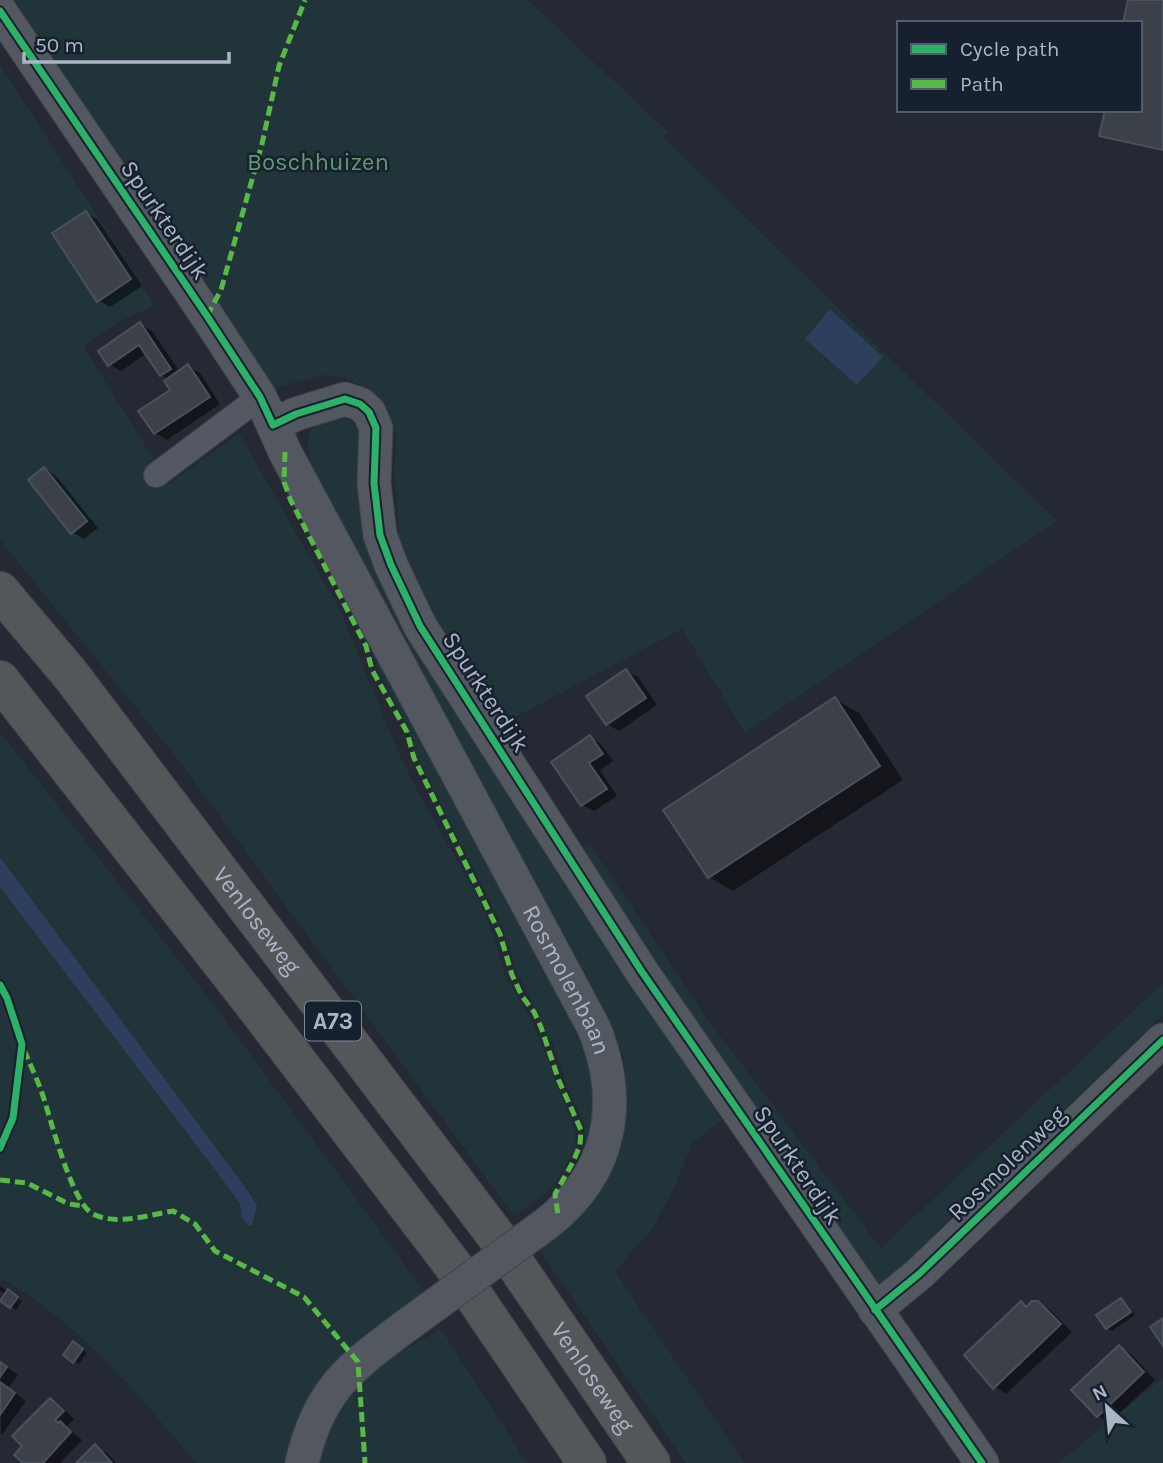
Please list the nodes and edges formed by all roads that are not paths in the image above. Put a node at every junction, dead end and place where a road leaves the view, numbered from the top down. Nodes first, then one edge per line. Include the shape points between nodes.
1 (0, 11) edge
2 (267, 411) junction
3 (156, 475) dead end
4 (0, 591) edge
5 (0, 680) edge
6 (1163, 1040) edge
7 (874, 1310) junction
8 (302, 1463) edge
9 (587, 1463) edge
10 (651, 1463) edge
11 (982, 1463) edge

1 - 2 street, Spurkterdijk
2 - 3 street
2 - 7 street, Spurkterdijk via 296,414 345,399 369,412 376,428 374,483 380,535 420,626 642,972
2 - 8 street, Rosmolenbaan, bridge via 594,1028 605,1054 611,1100 604,1143 592,1174 573,1200 358,1362 338,1382 317,1415
4 - 10 highway, Venloseweg / A73 via 70,674 496,1236
5 - 9 highway, A73 via 452,1264
6 - 7 street, Rosmolenweg via 919,1274
7 - 11 street, Spurkterdijk

